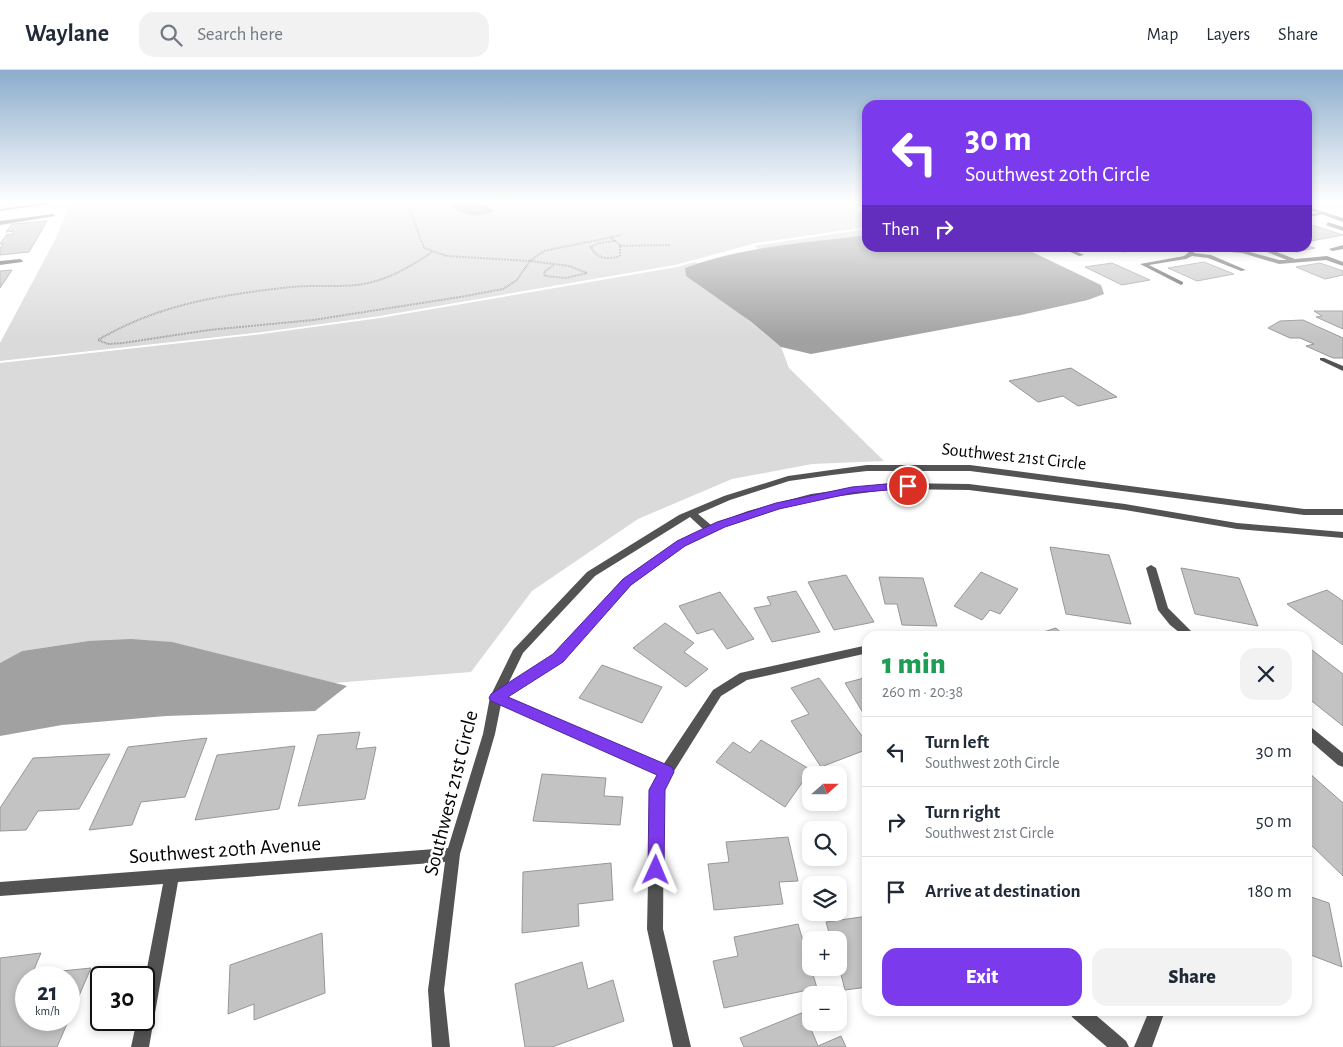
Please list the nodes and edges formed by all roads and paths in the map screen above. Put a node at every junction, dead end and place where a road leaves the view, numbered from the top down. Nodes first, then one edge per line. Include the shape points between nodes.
1 (424, 248) edge
2 (564, 248) edge
3 (591, 248) edge
4 (620, 248) edge
5 (1340, 248) edge
6 (1332, 249) dead end
7 (432, 252) junction
8 (1073, 252) edge
9 (1190, 252) edge
10 (1195, 252) edge
11 (1245, 252) edge
12 (1272, 252) edge
13 (1081, 256) dead end
14 (20, 261) dead end
15 (530, 261) junction
16 (1295, 261) junction
17 (0, 263) edge
18 (1343, 264) edge
19 (554, 265) junction
20 (1243, 270) dead end
21 (1181, 283) dead end
22 (1322, 359) dead end
23 (1343, 369) edge
24 (1343, 512) edge
25 (691, 514) junction
26 (710, 530) junction
27 (1343, 535) edge
28 (1151, 568) dead end
29 (1185, 631) edge
30 (862, 650) edge
31 (496, 698) junction
32 (1312, 735) edge
33 (1343, 761) edge
34 (666, 772) junction
35 (453, 854) junction
36 (172, 876) junction
37 (0, 889) edge
38 (1084, 1016) edge
39 (1155, 1016) edge
40 (140, 1047) edge
41 (441, 1047) edge
42 (682, 1047) edge
43 (1120, 1047) edge
44 (1143, 1047) edge

1 - 7 path
2 - 15 path via 539,253
3 - 4 path via 602,258 619,257
5 - 6 street
7 - 15 path via 459,258
7 - 15 path via 384,278 364,284 287,288 165,308 98,340 108,344 123,343 209,330 313,320 460,297 503,289 517,280
8 - 13 street
9 - 21 street via 1186,257 1143,264
10 - 20 street
11 - 16 street via 1279,262
12 - 16 street
14 - 17 street
15 - 19 path
16 - 18 street via 1328,258
19 - 19 path via 580,269 587,273 577,278 545,276 544,272
22 - 23 street
24 - 25 street, Southwest 21st Circle via 1294,510 970,468 917,466 867,468 788,480 727,498
25 - 26 street
25 - 31 street, Southwest 21st Circle via 591,574 519,650
26 - 27 street, Southwest 21st Circle via 750,514 811,498 893,486 939,485 1125,507 1237,526
26 - 31 street, Southwest 21st Circle via 681,544 627,582 558,658
28 - 29 street via 1163,610
30 - 34 street via 744,676 717,694
31 - 34 street
31 - 35 street, Southwest 21st Circle via 489,734
32 - 33 street
34 - 42 street via 657,790 655,929
35 - 36 street, Southwest 20th Avenue
35 - 41 street, Southwest 21st Circle via 436,990
36 - 37 street, Southwest 20th Avenue
36 - 40 street
38 - 43 street
39 - 44 street

